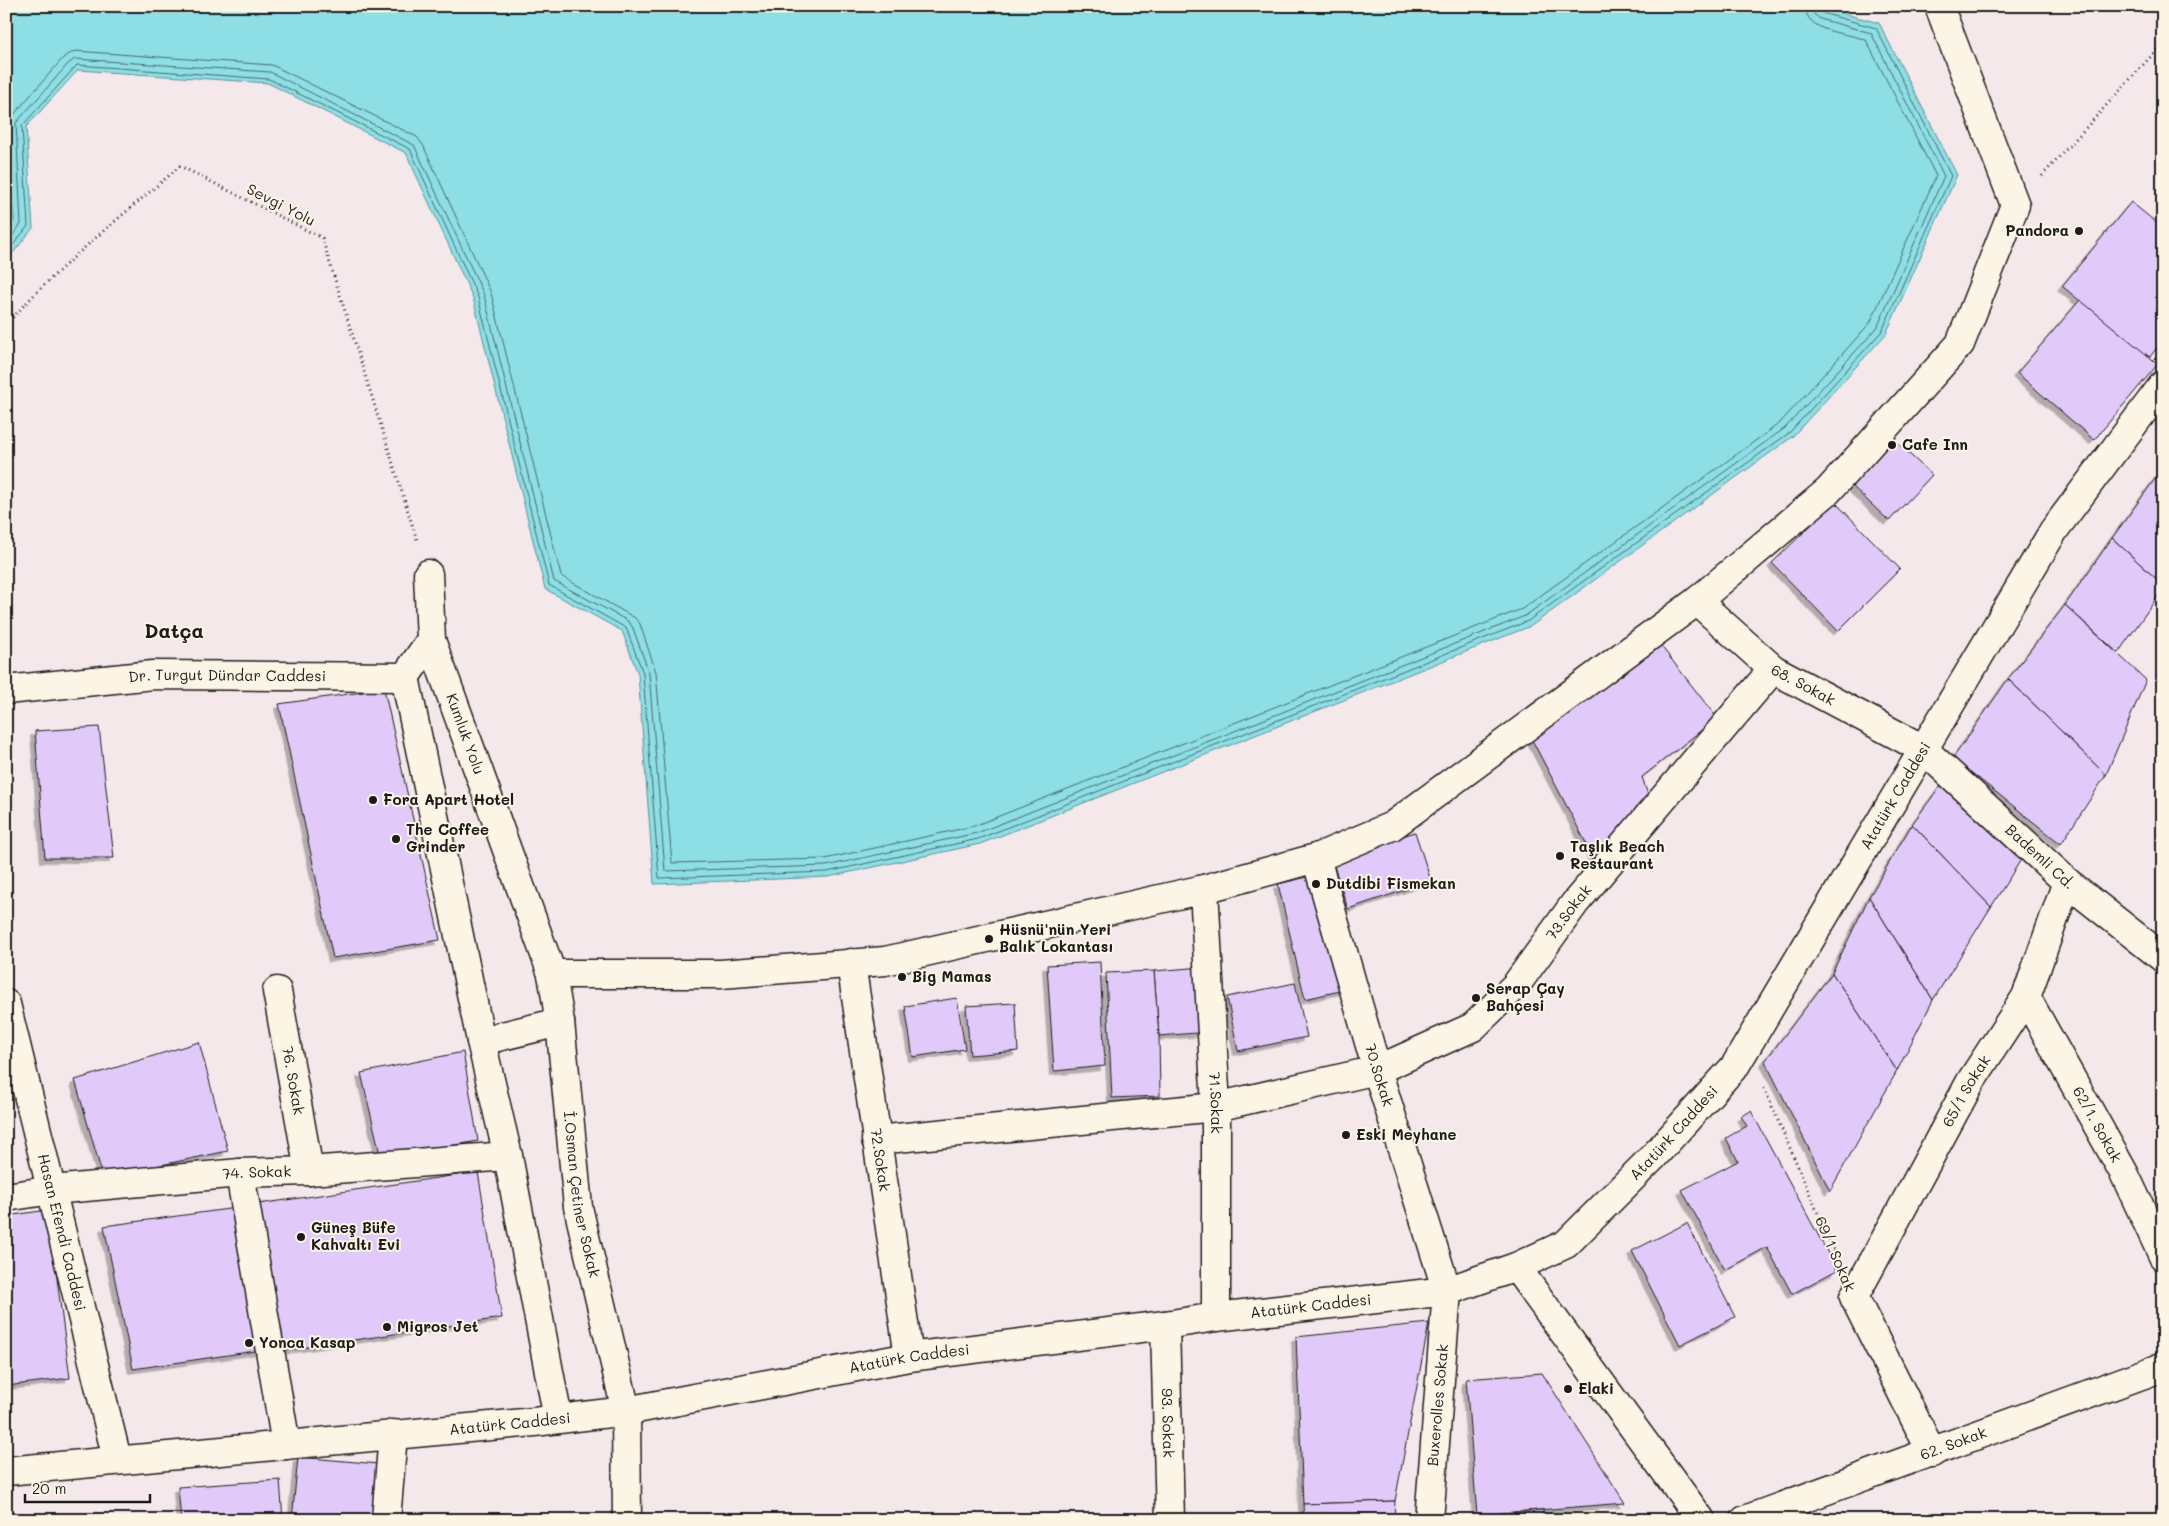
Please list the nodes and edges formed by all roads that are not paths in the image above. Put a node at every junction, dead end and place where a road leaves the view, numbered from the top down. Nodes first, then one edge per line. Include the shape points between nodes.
1 (1940, 6) edge
2 (2163, 384) edge
3 (428, 574) road end
4 (1697, 601) junction
5 (432, 640) junction
6 (1774, 669) junction
7 (405, 677) junction
8 (6, 690) edge
9 (1923, 749) junction
10 (1316, 858) junction
11 (2067, 882) junction
12 (1204, 889) junction
13 (2163, 958) edge
14 (850, 963) junction
15 (552, 974) junction
16 (277, 992) dead end
17 (2026, 997) junction
18 (6, 1004) edge
19 (560, 1022) junction
20 (481, 1041) junction
21 (1377, 1070) junction
22 (1216, 1107) junction
23 (876, 1140) junction
24 (508, 1156) junction
25 (309, 1171) junction
26 (240, 1173) junction
27 (52, 1190) junction
28 (6, 1197) edge
29 (2163, 1256) edge
30 (1516, 1267) junction
31 (1447, 1291) junction
32 (1854, 1296) joint
33 (1216, 1317) junction
34 (1164, 1325) junction
35 (909, 1357) junction
36 (2163, 1367) edge
37 (626, 1411) junction
38 (558, 1420) junction
39 (393, 1434) junction
40 (286, 1445) junction
41 (1932, 1453) junction
42 (117, 1459) junction
43 (6, 1471) edge
44 (386, 1520) edge
45 (627, 1520) edge
46 (1170, 1520) edge
47 (1429, 1520) edge
48 (1701, 1520) edge
49 (1745, 1520) edge

1 - 4 street via 2015,205 1960,344 1828,491
2 - 9 street, Atatürk Caddesi via 2054,530
3 - 5 street, Kumluk Yolu
4 - 6 street, 68. Sokak
4 - 10 street via 1392,826
5 - 7 street
5 - 15 street, Kumluk Yolu
6 - 9 street, 68. Sokak
6 - 21 street, 73.Sokak via 1574,903 1516,985 1473,1027
7 - 8 street, Dr. Turgut Dündar Caddesi via 153,675
7 - 20 street
9 - 11 street, Bademli Cd.
9 - 30 street, Atatürk Caddesi via 1735,1066 1654,1156 1566,1244
10 - 12 street
10 - 21 street, 70.Sokak
11 - 13 street, Bademli Cd.
11 - 17 street, 65/1 Sokak
12 - 14 street via 885,961
12 - 22 street, 71.Sokak
14 - 15 street via 721,974
14 - 23 street, 72.Sokak
15 - 19 street, İ.Osman Çetiner Sokak
16 - 25 street, 76. Sokak
17 - 29 street, 62/1. Sokak via 2124,1173
17 - 32 street, 65/1 Sokak via 1971,1081
18 - 27 street, Hasan Efendi Caddesi
19 - 20 street
19 - 37 street, İ.Osman Çetiner Sokak via 578,1207
20 - 24 street
21 - 22 street, 73.Sokak
21 - 31 street, 70.Sokak
22 - 23 street, 73.Sokak
22 - 33 street, 71.Sokak
23 - 35 street, 72.Sokak
24 - 25 street, 74. Sokak
24 - 38 street
25 - 26 street, 74. Sokak
26 - 27 street, 74. Sokak
26 - 40 street
27 - 28 street, 74. Sokak
27 - 42 street, Hasan Efendi Caddesi
30 - 31 street, Atatürk Caddesi
30 - 48 street
31 - 33 street, Atatürk Caddesi
31 - 47 street, Buxerolles Sokak
32 - 41 street, 69/1 Sokak
33 - 34 street, Atatürk Caddesi
34 - 35 street, Atatürk Caddesi
34 - 46 street, 93. Sokak
35 - 37 street, Atatürk Caddesi
36 - 41 street, 62. Sokak
37 - 38 street, Atatürk Caddesi
37 - 45 street, İ.Osman Çetiner Sokak
38 - 39 street, Atatürk Caddesi
39 - 40 street, Atatürk Caddesi
39 - 44 street
40 - 42 street, Atatürk Caddesi
41 - 49 street, 62. Sokak
42 - 43 street, Atatürk Caddesi

